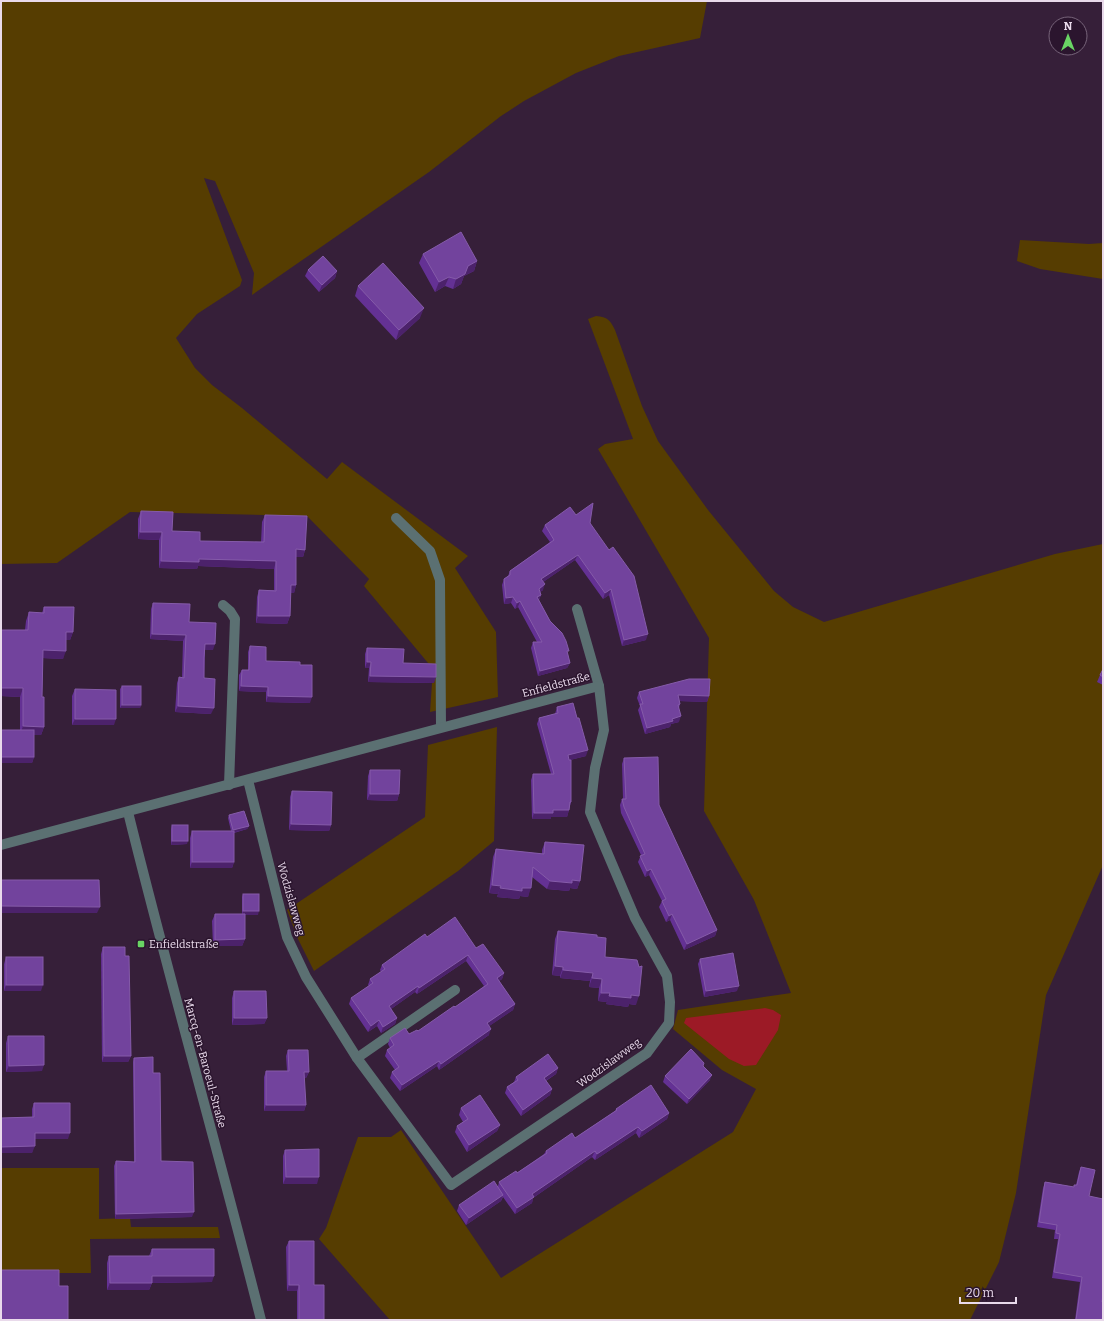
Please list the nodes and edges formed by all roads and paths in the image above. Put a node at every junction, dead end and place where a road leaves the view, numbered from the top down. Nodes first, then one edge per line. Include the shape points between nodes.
1 (396, 518) dead end
2 (223, 605) dead end
3 (577, 609) dead end
4 (599, 686) junction
5 (441, 727) junction
6 (248, 780) junction
7 (229, 785) junction
8 (128, 812) junction
9 (1, 845) edge
10 (455, 990) dead end
11 (357, 1058) junction
12 (261, 1320) edge

1 - 5 street via 430,551 440,580
2 - 7 street via 234,619
3 - 4 street, Enfieldstraße
4 - 5 street, Enfieldstraße
4 - 11 street, Wodzislawweg via 604,730 595,768 590,812 635,918 667,976 669,1023 647,1054 451,1185
5 - 6 street, Enfieldstraße
6 - 7 street, Enfieldstraße
6 - 11 street, Wodzislawweg via 287,937 306,977
7 - 8 street, Enfieldstraße
8 - 9 street, Enfieldstraße
8 - 12 street, Marcq-en-Baroeul-Straße
10 - 11 street

